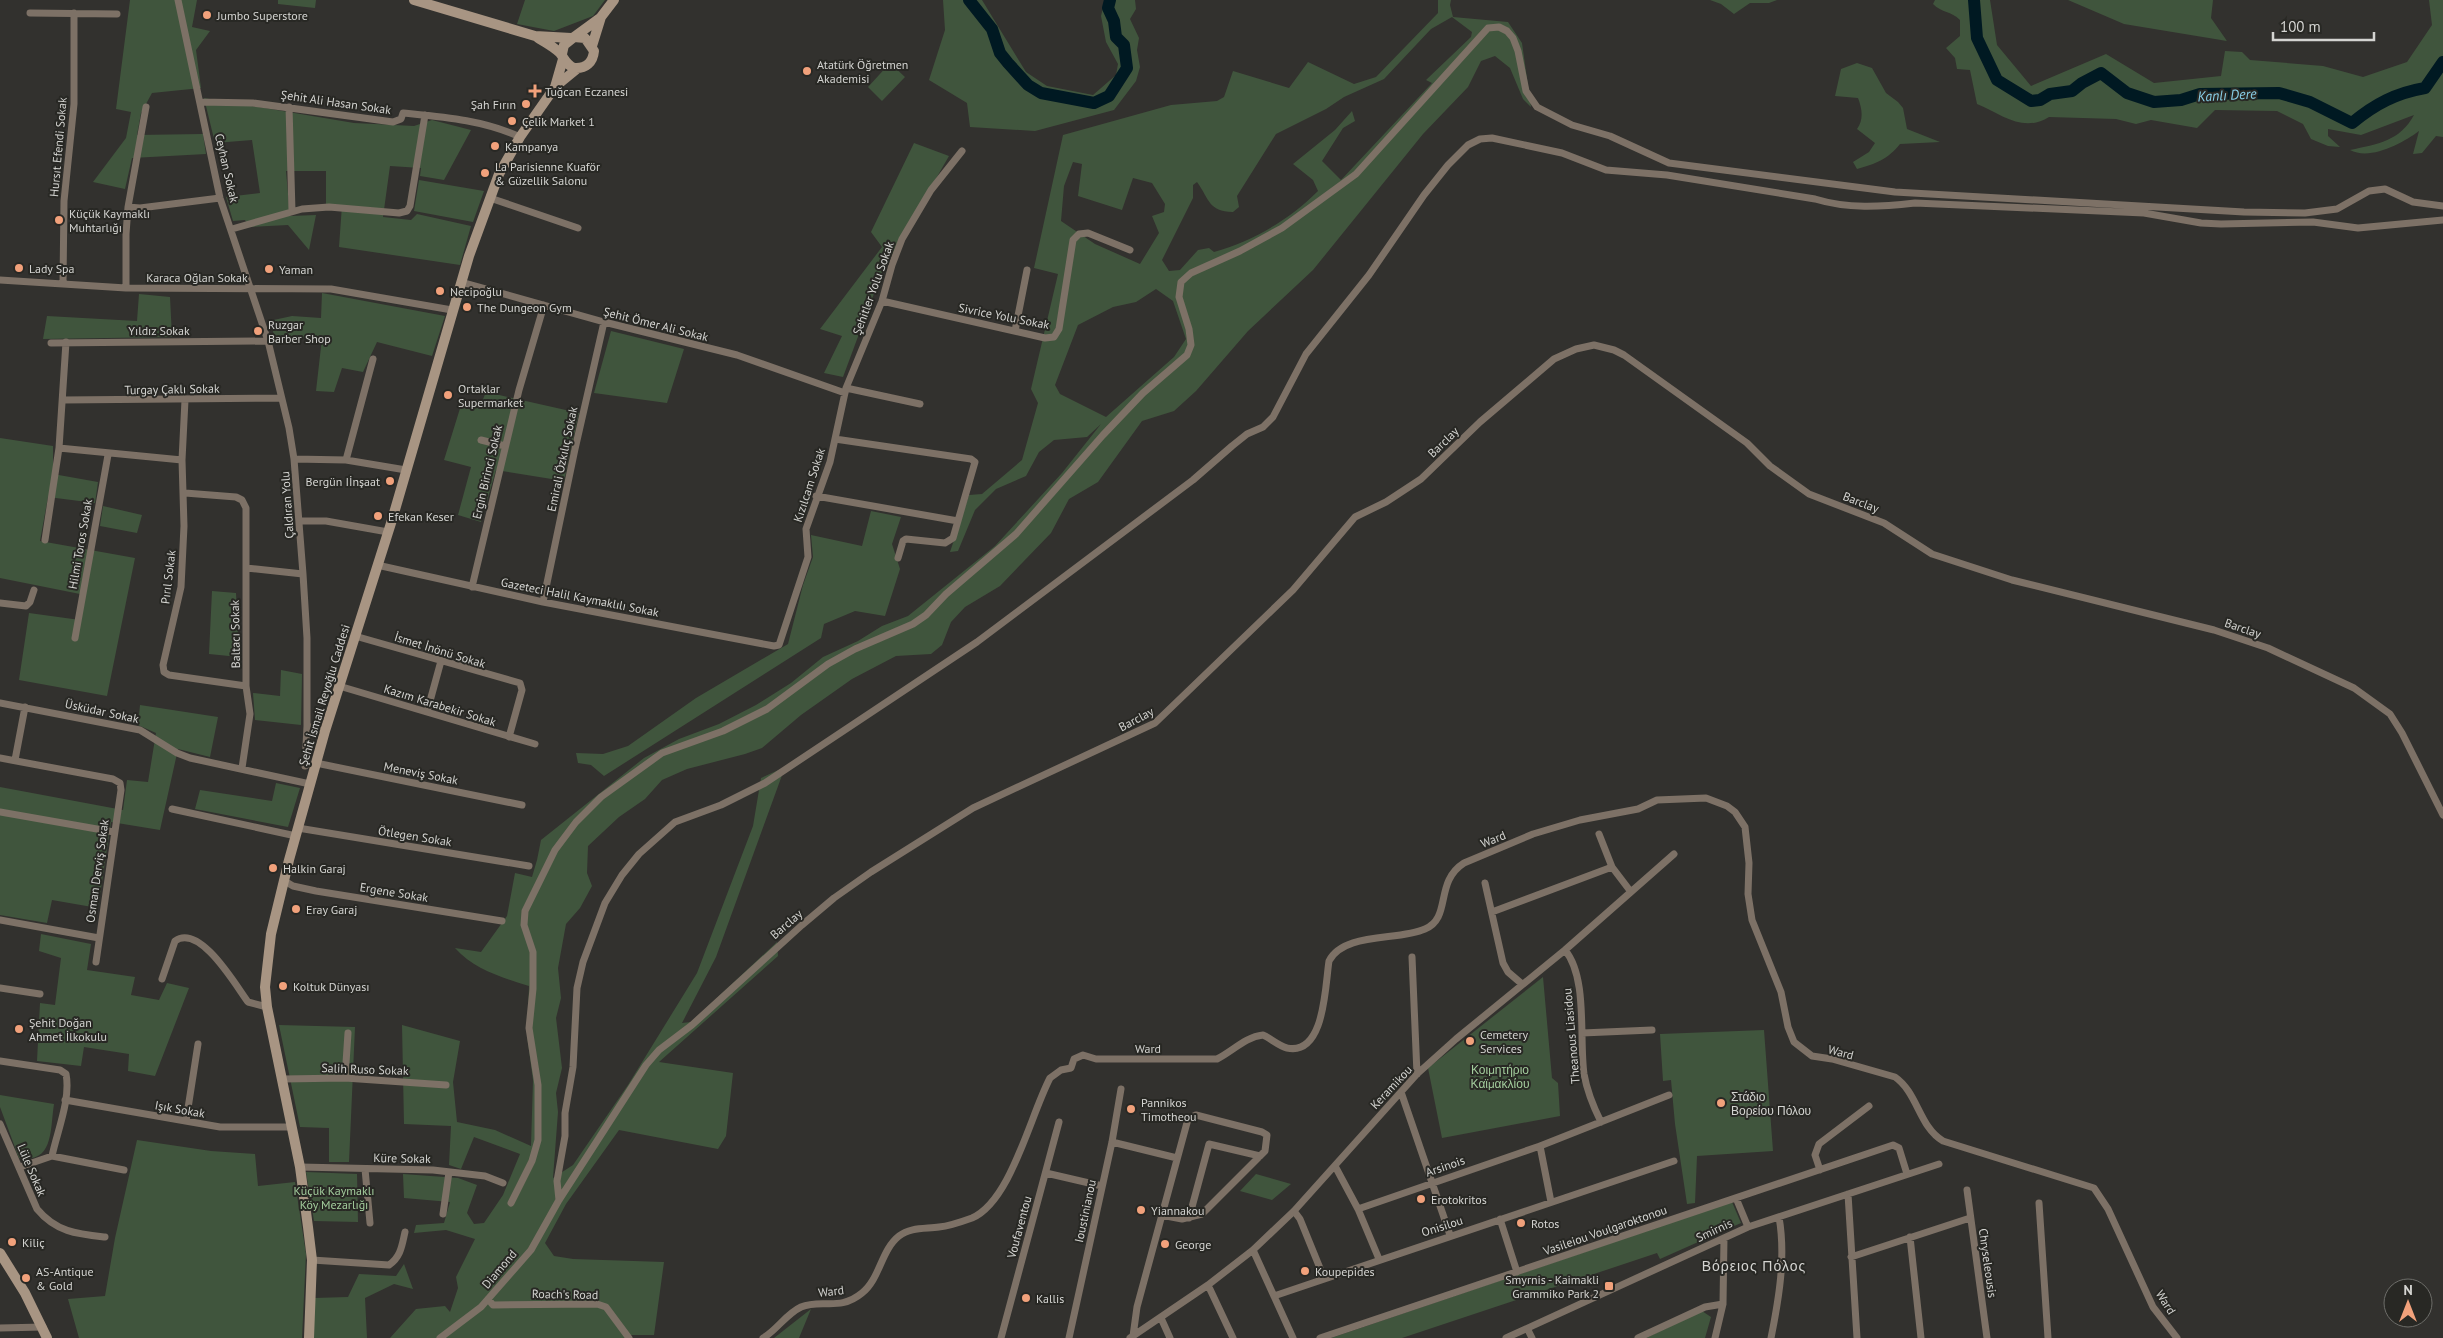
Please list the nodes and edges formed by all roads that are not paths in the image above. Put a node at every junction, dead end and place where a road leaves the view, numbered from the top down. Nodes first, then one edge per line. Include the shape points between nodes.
1 (178, 0) edge
2 (414, 0) edge
3 (614, 0) edge
4 (30, 12) dead end
5 (74, 13) junction
6 (118, 14) dead end
7 (601, 17) junction
8 (534, 36) junction
9 (572, 37) junction
10 (592, 46) junction
11 (562, 57) junction
12 (578, 68) junction
13 (555, 87) junction
14 (201, 102) junction
15 (146, 107) dead end
16 (289, 107) junction
17 (425, 115) junction
18 (520, 137) junction
19 (962, 151) dead end
20 (220, 198) junction
21 (490, 198) junction
22 (2443, 206) edge
23 (128, 208) junction
24 (292, 211) junction
25 (2443, 220) edge
26 (578, 228) dead end
27 (232, 229) junction
28 (1130, 250) dead end
29 (1027, 270) dead end
30 (0, 280) edge
31 (461, 282) junction
32 (63, 283) junction
33 (126, 288) junction
34 (251, 288) junction
35 (882, 301) junction
36 (544, 305) junction
37 (452, 310) junction
38 (604, 322) junction
39 (1016, 331) junction
40 (268, 341) junction
41 (66, 342) junction
42 (51, 343) dead end
43 (373, 359) dead end
44 (845, 390) junction
45 (281, 398) junction
46 (63, 400) junction
47 (185, 400) junction
48 (920, 404) dead end
49 (835, 438) junction
50 (481, 440) dead end
51 (505, 446) junction
52 (59, 448) junction
53 (108, 454) junction
54 (294, 459) junction
55 (182, 460) junction
56 (346, 460) junction
57 (406, 470) junction
58 (184, 493) junction
59 (816, 496) junction
60 (299, 521) junction
61 (958, 521) junction
62 (388, 532) junction
63 (45, 540) dead end
64 (898, 558) dead end
65 (377, 565) junction
66 (246, 568) junction
67 (303, 574) junction
68 (472, 587) junction
69 (34, 590) dead end
70 (543, 602) junction
71 (0, 603) edge
72 (355, 636) junction
73 (75, 638) dead end
74 (779, 645) joint
75 (441, 661) junction
76 (246, 686) junction
77 (339, 686) junction
78 (0, 703) edge
79 (25, 707) junction
80 (427, 712) junction
81 (307, 726) junction
82 (325, 731) junction
83 (509, 737) junction
84 (535, 744) dead end
85 (0, 758) edge
86 (15, 760) junction
87 (316, 763) junction
88 (305, 766) dead end
89 (242, 768) junction
90 (310, 784) junction
91 (522, 805) dead end
92 (172, 809) dead end
93 (0, 812) edge
94 (2443, 815) edge
95 (114, 832) junction
96 (297, 832) junction
97 (1599, 834) dead end
98 (1674, 854) dead end
99 (529, 866) dead end
100 (1612, 867) junction
101 (283, 880) junction
102 (1485, 883) dead end
103 (1631, 892) junction
104 (1492, 912) junction
105 (0, 920) edge
106 (502, 921) dead end
107 (99, 938) junction
108 (1564, 950) junction
109 (1412, 957) dead end
110 (96, 962) dead end
111 (162, 979) dead end
112 (1522, 984) junction
113 (0, 988) edge
114 (40, 994) dead end
115 (267, 1007) junction
116 (1652, 1030) dead end
117 (348, 1033) dead end
118 (1582, 1033) junction
119 (198, 1044) dead end
120 (0, 1061) edge
121 (1418, 1074) junction
122 (345, 1078) junction
123 (283, 1079) junction
124 (446, 1085) dead end
125 (1121, 1088) dead end
126 (1402, 1092) junction
127 (1669, 1095) dead end
128 (65, 1100) junction
129 (1869, 1106) dead end
130 (186, 1121) junction
131 (1059, 1122) dead end
132 (1601, 1122) junction
133 (0, 1124) edge
134 (292, 1127) junction
135 (1112, 1142) junction
136 (1540, 1146) junction
137 (52, 1156) junction
138 (1260, 1156) junction
139 (1177, 1158) junction
140 (1674, 1161) dead end
141 (1939, 1164) dead end
142 (1335, 1166) junction
143 (20, 1167) junction
144 (300, 1167) junction
145 (366, 1169) junction
146 (124, 1170) dead end
147 (1820, 1170) junction
148 (449, 1172) junction
149 (1046, 1173) junction
150 (1907, 1174) junction
151 (502, 1183) dead end
152 (1432, 1183) junction
153 (1102, 1186) junction
154 (1967, 1190) dead end
155 (1848, 1194) junction
156 (1736, 1198) junction
157 (559, 1200) junction
158 (1552, 1202) junction
159 (511, 1203) dead end
160 (2039, 1203) dead end
161 (1358, 1210) junction
162 (1294, 1211) junction
163 (443, 1214) dead end
164 (1161, 1214) junction
165 (1779, 1217) junction
166 (1189, 1218) junction
167 (1970, 1218) junction
168 (1500, 1219) junction
169 (370, 1223) dead end
170 (1748, 1227) junction
171 (405, 1232) dead end
172 (1450, 1235) junction
173 (106, 1237) dead end
174 (1724, 1238) junction
175 (1910, 1238) junction
176 (1253, 1250) junction
177 (0, 1252) edge
178 (1851, 1257) junction
179 (1380, 1259) junction
180 (312, 1260) junction
181 (4, 1268) edge
182 (1517, 1272) junction
183 (1324, 1278) junction
184 (1208, 1285) junction
185 (1274, 1296) junction
186 (488, 1299) junction
187 (1723, 1304) junction
188 (1161, 1318) junction
189 (43, 1327) junction
190 (0, 1328) edge
191 (1528, 1330) junction
192 (1132, 1337) edge
193 (48, 1338) edge
194 (309, 1338) edge
195 (440, 1338) edge
196 (628, 1338) edge
197 (762, 1338) edge
198 (1001, 1338) edge
199 (1070, 1338) edge
200 (1170, 1338) edge
201 (1233, 1338) edge
202 (1293, 1338) edge
203 (1320, 1338) edge
204 (1506, 1338) edge
205 (1532, 1338) edge
206 (1638, 1338) edge
207 (1715, 1338) edge
208 (1771, 1338) edge
209 (1857, 1338) edge
210 (1920, 1338) edge
211 (1987, 1338) edge
212 (2048, 1338) edge
213 (2177, 1338) edge

1 - 14 street, Ceyhan Sokak
2 - 8 street
3 - 7 street
4 - 5 street
5 - 6 street
5 - 32 street, Hursıt Efendi Sokak via 74,104 64,201
7 - 9 street
7 - 10 street
8 - 9 street
8 - 11 street
9 - 10 street via 585,38
9 - 11 street via 564,45
10 - 12 street via 591,61
11 - 12 street via 569,66
11 - 13 street, Şehit İsmail Reyoğlu Caddesi
12 - 13 street, Şehit İsmail Reyoğlu Caddesi
13 - 18 street, Şehit İsmail Reyoğlu Caddesi
14 - 16 street, Şehit Ali Hasan Sokak
14 - 20 street, Ceyhan Sokak
15 - 23 street
16 - 17 street, Şehit Ali Hasan Sokak via 393,122 401,119 403,113
16 - 24 street
17 - 18 street, Şehit Ali Hasan Sokak via 487,124
17 - 24 street via 407,211 329,207
18 - 21 street, Şehit İsmail Reyoğlu Caddesi
19 - 35 street, Şehitler Yolu Sokak via 931,190 902,240
20 - 23 street
20 - 27 street, Ceyhan Sokak
21 - 26 street
21 - 31 street, Şehit İsmail Reyoğlu Caddesi
22 - 159 street via 2413,202 2385,189 2369,191 2336,209 2305,213 2244,212 1895,192 1669,163 1537,108 1526,91 1513,38 1499,27 1488,28 1356,174 1282,228 1191,273 1181,282 1179,297 1191,345 1186,355 1116,421 1016,534 926,615 828,664 767,708 723,730 662,753 601,797 576,822 555,850 525,911 524,925 533,952 529,1028 538,1085 538,1140 532,1161
23 - 33 street
24 - 27 street
25 - 157 street via 2358,228 2313,222 2201,223 2144,213 1915,202 1877,207 1837,205 1667,175 1606,170 1562,153 1492,138 1468,145 1448,164 1369,275 1306,354 1273,417 1263,427 1232,446 1193,480 977,642 765,784 675,822 639,854 605,903 583,962 577,988 565,1136 556,1181
27 - 34 street, Ceyhan Sokak
28 - 39 street, Sivrice Yolu Sokak via 1088,233 1080,234 1074,240 1059,329 1054,337
29 - 39 street
30 - 32 street, Karaca Oğlan Sokak
31 - 36 street, Şehit Ömer Ali Sokak
31 - 37 street, Şehit İsmail Reyoğlu Caddesi
32 - 33 street, Karaca Oğlan Sokak
33 - 34 street, Karaca Oğlan Sokak
34 - 37 street, Karaca Oğlan Sokak via 331,289
34 - 40 street, Çaldıran Yolu
35 - 39 street, Sivrice Yolu Sokak
35 - 44 street, Şehitler Yolu Sokak
36 - 38 street, Şehit Ömer Ali Sokak
36 - 51 street, Ergin Birinci Sokak
37 - 57 street, Şehit İsmail Reyoğlu Caddesi
38 - 44 street, Şehit Ömer Ali Sokak via 737,355
38 - 70 street, Emirali Özkılıç Sokak
40 - 41 street, Yıldız Sokak
40 - 45 street, Çaldıran Yolu
41 - 42 street, Yıldız Sokak
41 - 46 street
43 - 56 street
44 - 48 street, Şehit Ömer Ali Sokak
44 - 49 street, Kızılcam Sokak
45 - 47 street, Turgay Çaklı Sokak
45 - 54 street, Çaldıran Yolu
46 - 47 street, Turgay Çaklı Sokak
46 - 52 street
47 - 55 street, Pırıl Sokak
49 - 59 street, Kızılcam Sokak via 830,462
49 - 61 street via 975,462
50 - 51 street
51 - 68 street, Ergin Birinci Sokak
52 - 53 street
52 - 63 street
53 - 55 street
53 - 73 street, Hilmi Toros Sokak
54 - 56 street
54 - 60 street, Çaldıran Yolu
55 - 58 street, Pırıl Sokak
56 - 57 street
57 - 62 street, Şehit İsmail Reyoğlu Caddesi
58 - 66 street, Baltacı Sokak via 242,500 246,508
58 - 76 street, Pırıl Sokak via 181,587 164,672
59 - 61 street
59 - 74 street, Kızılcam Sokak via 806,529 808,557
60 - 62 street
60 - 67 street, Çaldıran Yolu
61 - 64 street via 953,538 945,543 906,538
62 - 65 street, Şehit İsmail Reyoğlu Caddesi
65 - 68 street, Gazeteci Halil Kaymaklılı Sokak
65 - 72 street, Şehit İsmail Reyoğlu Caddesi
66 - 67 street
66 - 76 street, Baltacı Sokak
67 - 81 street, Çaldıran Yolu
68 - 70 street, Gazeteci Halil Kaymaklılı Sokak
69 - 71 street via 26,606
70 - 74 street, Gazeteci Halil Kaymaklılı Sokak
72 - 75 street, İsmet İnönü Sokak
72 - 77 street, Şehit İsmail Reyoğlu Caddesi
75 - 80 street
75 - 83 street, İsmet İnönü Sokak via 520,684 522,690
76 - 89 street, Baltacı Sokak via 250,714
77 - 80 street, Kazım Karabekir Sokak
77 - 82 street, Şehit İsmail Reyoğlu Caddesi
78 - 79 street, Üsküdar Sokak
79 - 86 street
79 - 89 street, Üsküdar Sokak via 140,730 177,753
80 - 83 street, Kazım Karabekir Sokak
81 - 82 street
81 - 88 street, Çaldıran Yolu
82 - 87 street, Şehit İsmail Reyoğlu Caddesi
83 - 84 street, Kazım Karabekir Sokak
85 - 86 street
86 - 95 street, Osman Derviş Sokak via 120,783
87 - 90 street, Şehit İsmail Reyoğlu Caddesi
87 - 91 street, Meneviş Sokak
89 - 90 street, Üsküdar Sokak
90 - 96 street, Şehit İsmail Reyoğlu Caddesi
92 - 96 street, Ötlegen Sokak
93 - 95 street
94 - 157 street, Barclay via 2390,714 2354,688 2276,652 2214,630 2012,580 1932,554 1884,523 1809,494 1770,466 1747,443 1624,355 1594,345 1576,349 1554,360 1480,422 1421,479 1355,517 1293,590 1156,723 973,808 834,898 692,1025 659,1050
95 - 107 street, Osman Derviş Sokak
96 - 99 street, Ötlegen Sokak
96 - 101 street, Şehit İsmail Reyoğlu Caddesi
97 - 100 street
98 - 103 street, Keramikou
100 - 103 street
100 - 104 street
101 - 106 street, Ergene Sokak via 293,886 316,891
101 - 115 street, Şehit İsmail Reyoğlu Caddesi via 266,967
102 - 104 street
103 - 108 street, Keramikou
104 - 112 street via 1506,967
105 - 107 street
107 - 110 street, Osman Derviş Sokak
108 - 112 street, Keramikou
108 - 118 street, Theanous Liasidou via 1576,974
109 - 121 street
111 - 115 street via 175,941 180,937 186,938 202,944 216,957 248,1002
112 - 121 street, Keramikou
113 - 114 street
115 - 123 street, Şehit İsmail Reyoğlu Caddesi
116 - 118 street
117 - 122 street
118 - 132 street, Theanous Liasidou via 1586,1084
119 - 130 street
120 - 128 street via 60,1070 66,1074
121 - 126 street, Keramikou
122 - 123 street, Salih Ruso Sokak
122 - 124 street, Salih Ruso Sokak
123 - 134 street, Şehit İsmail Reyoğlu Caddesi
125 - 135 street, Ioustinianou
126 - 142 street, Keramikou
126 - 152 street
127 - 132 street, Arsinois
128 - 130 street, Işık Sokak
128 - 137 street
129 - 147 street via 1819,1144 1815,1155
130 - 134 street, Işık Sokak via 220,1127
131 - 149 street, Voufaventou
132 - 136 street, Arsinois
133 - 143 street, Lüle Sokak
134 - 144 street, Şehit İsmail Reyoğlu Caddesi
135 - 139 street
135 - 153 street, Ioustinianou
136 - 152 street, Arsinois
136 - 158 street
137 - 143 street
137 - 146 street
138 - 139 street via 1267,1141 1265,1133 1196,1115 1188,1119
138 - 166 street via 1205,1211
138 - 166 street via 1209,1144
139 - 164 street
140 - 158 street, Onisilou
141 - 150 street, Smirnis
142 - 161 street
142 - 162 street, Keramikou
143 - 173 street, Lüle Sokak via 37,1209 45,1219 71,1234
144 - 145 street, Küre Sokak
144 - 180 street, Şehit İsmail Reyoğlu Caddesi
145 - 148 street, Küre Sokak
145 - 169 street
147 - 150 street, Vasileiou Voulgaroktonou via 1897,1145
147 - 156 street, Vasileiou Voulgaroktonou
148 - 151 street, Küre Sokak via 485,1176
148 - 163 street
149 - 153 street
149 - 198 street, Voufaventou
150 - 155 street, Smirnis
152 - 161 street, Arsinois
152 - 172 street
153 - 199 street, Ioustinianou
154 - 167 street, Chryseleousis
155 - 165 street, Smirnis
155 - 178 street
156 - 170 street
156 - 182 street, Vasileiou Voulgaroktonou
157 - 186 street, Diamond via 531,1250
158 - 168 street, Onisilou
160 - 212 street
161 - 179 street
162 - 176 street, Keramikou
162 - 183 street
164 - 166 street via 1177,1219
164 - 192 street
165 - 170 street, Smirnis
165 - 208 street via 1782,1260
167 - 175 street
167 - 211 street, Chryseleousis
168 - 172 street, Onisilou
168 - 182 street
170 - 174 street, Smirnis
171 - 180 street via 396,1260 389,1264
172 - 179 street, Onisilou
174 - 187 street
174 - 191 street, Smirnis
175 - 178 street
175 - 210 street
176 - 184 street, Keramikou
176 - 185 street
177 - 181 street
178 - 209 street
179 - 183 street, Onisilou
180 - 194 street, Şehit İsmail Reyoğlu Caddesi
181 - 189 street
182 - 203 street, Vasileiou Voulgaroktonou
183 - 185 street, Onisilou
184 - 188 street, Keramikou
184 - 201 street
185 - 202 street
186 - 195 street, Diamond
186 - 196 street, Roach's Road via 492,1305 597,1304 606,1307
187 - 206 street via 1705,1307
187 - 207 street
188 - 192 street, Keramikou
188 - 200 street
189 - 190 street
189 - 193 street
191 - 204 street, Smirnis
191 - 205 street
197 - 213 street, Ward via 801,1307 843,1304 864,1292 899,1235 909,1230 956,1224 987,1208 1006,1183 1050,1078 1071,1068 1074,1059 1083,1055 1096,1059 1217,1059 1245,1040 1263,1035 1286,1048 1301,1048 1310,1041 1318,1027 1329,961 1337,950 1358,941 1425,930 1441,914 1446,884 1454,870 1479,856 1562,825 1638,809 1657,800 1694,797 1727,806 1745,827 1752,920 1778,985 1794,1042 1812,1056 1895,1077 1904,1083 1934,1136 1943,1141 2094,1188 2108,1209 2154,1307

